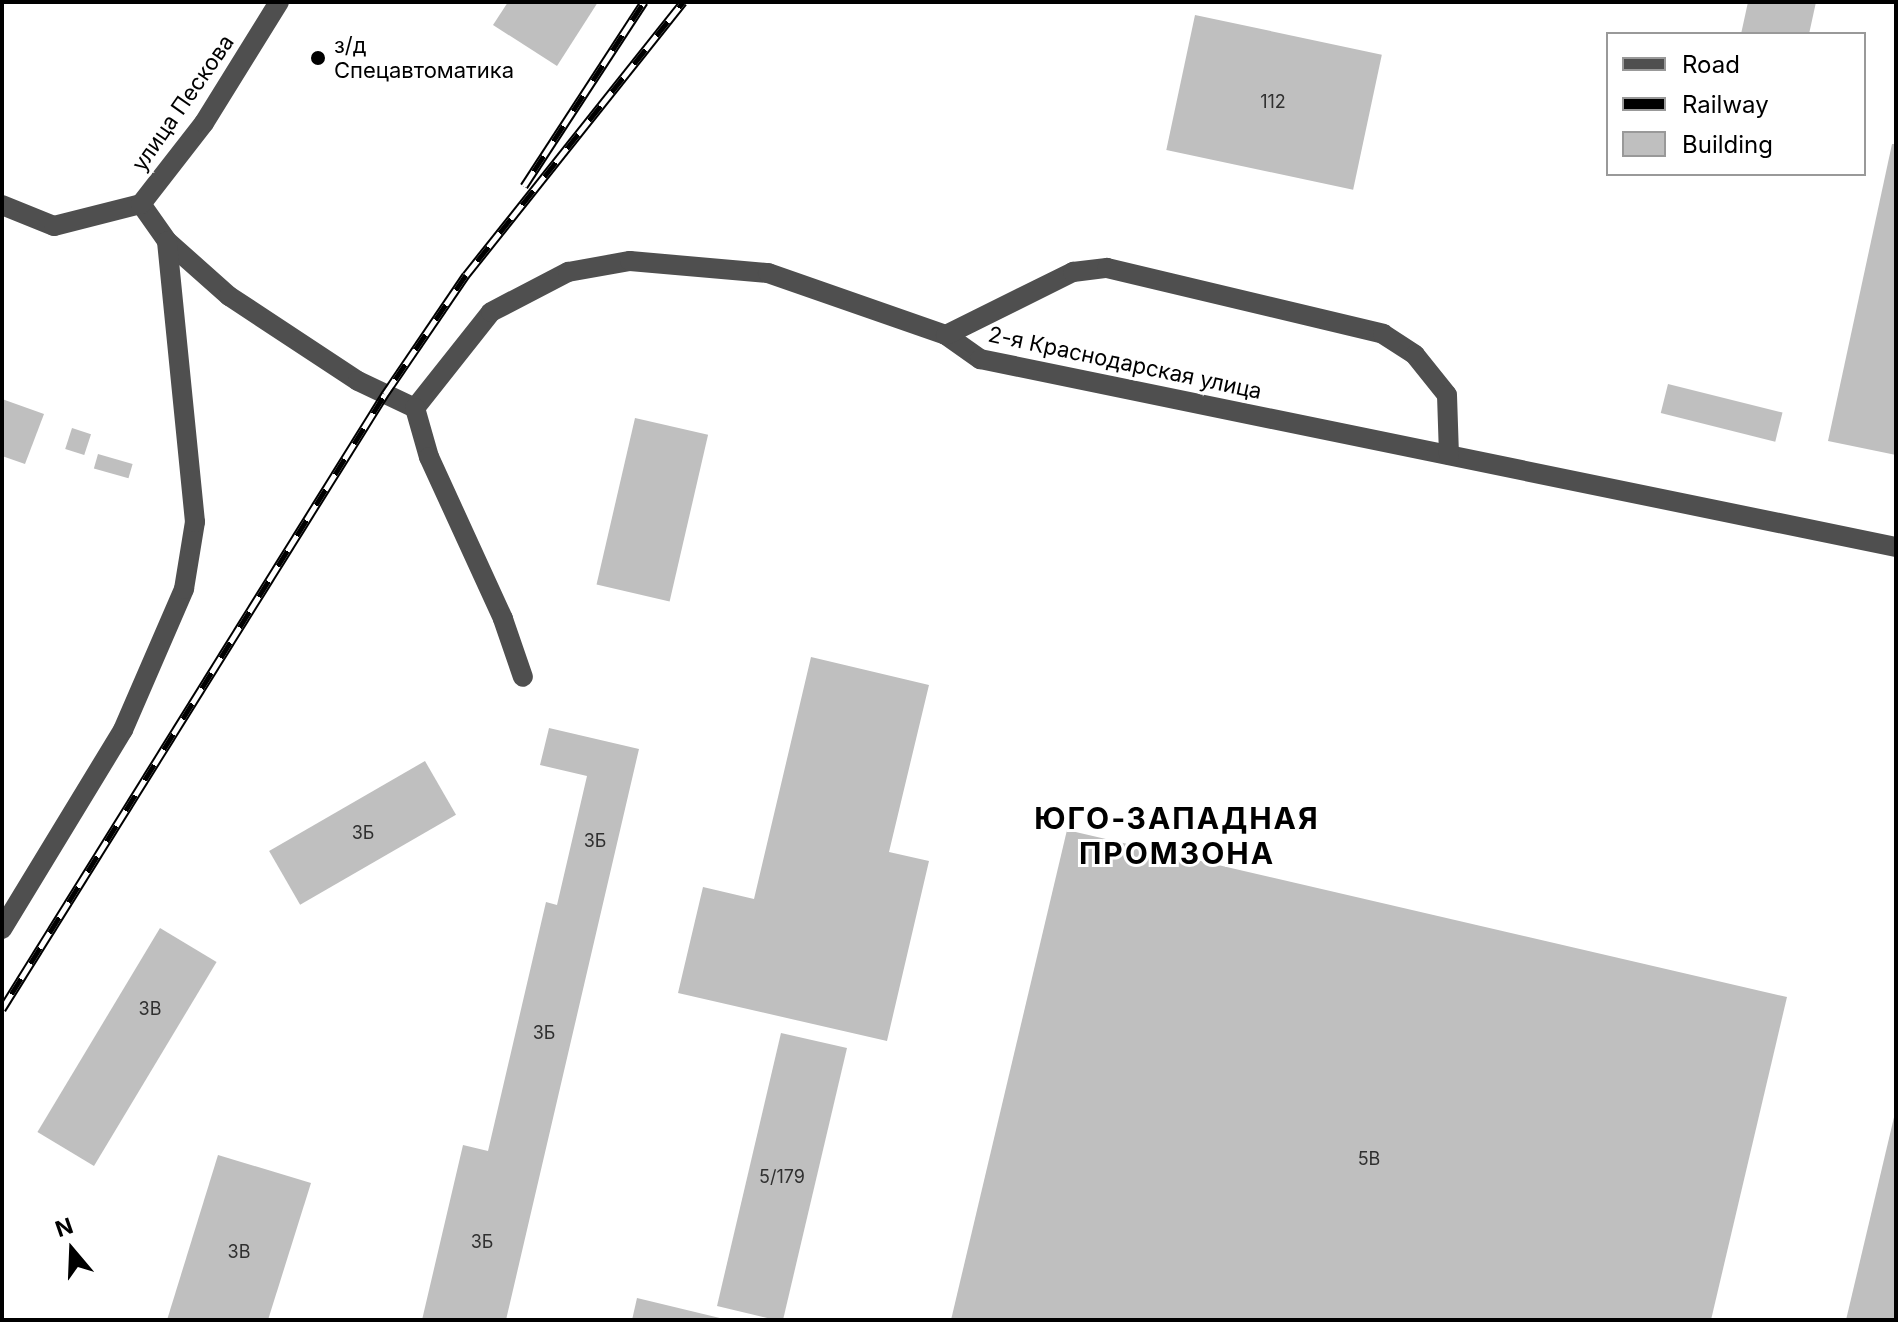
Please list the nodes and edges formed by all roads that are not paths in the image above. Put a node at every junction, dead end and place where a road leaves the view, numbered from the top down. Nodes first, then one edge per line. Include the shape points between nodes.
1 (279, 2) edge
2 (141, 204) junction
3 (2, 205) edge
4 (167, 241) junction
5 (946, 335) junction
6 (415, 408) junction
7 (1449, 455) junction
8 (1896, 547) edge
9 (523, 677) dead end
10 (2, 929) edge

1 - 2 street, улица Пескова via 204,123
2 - 3 street, улица Пескова via 54,226
2 - 4 street
4 - 6 street via 229,296 358,381
4 - 10 street via 195,522 184,589 123,730
5 - 6 street, 2-я Краснодарская улица via 768,273 630,261 568,272 491,312
5 - 7 street, 2-я Краснодарская улица via 980,359
5 - 7 street via 1073,272 1107,268 1368,330 1415,355 1447,395
6 - 9 street via 429,457 503,619
7 - 8 street, 2-я Краснодарская улица

